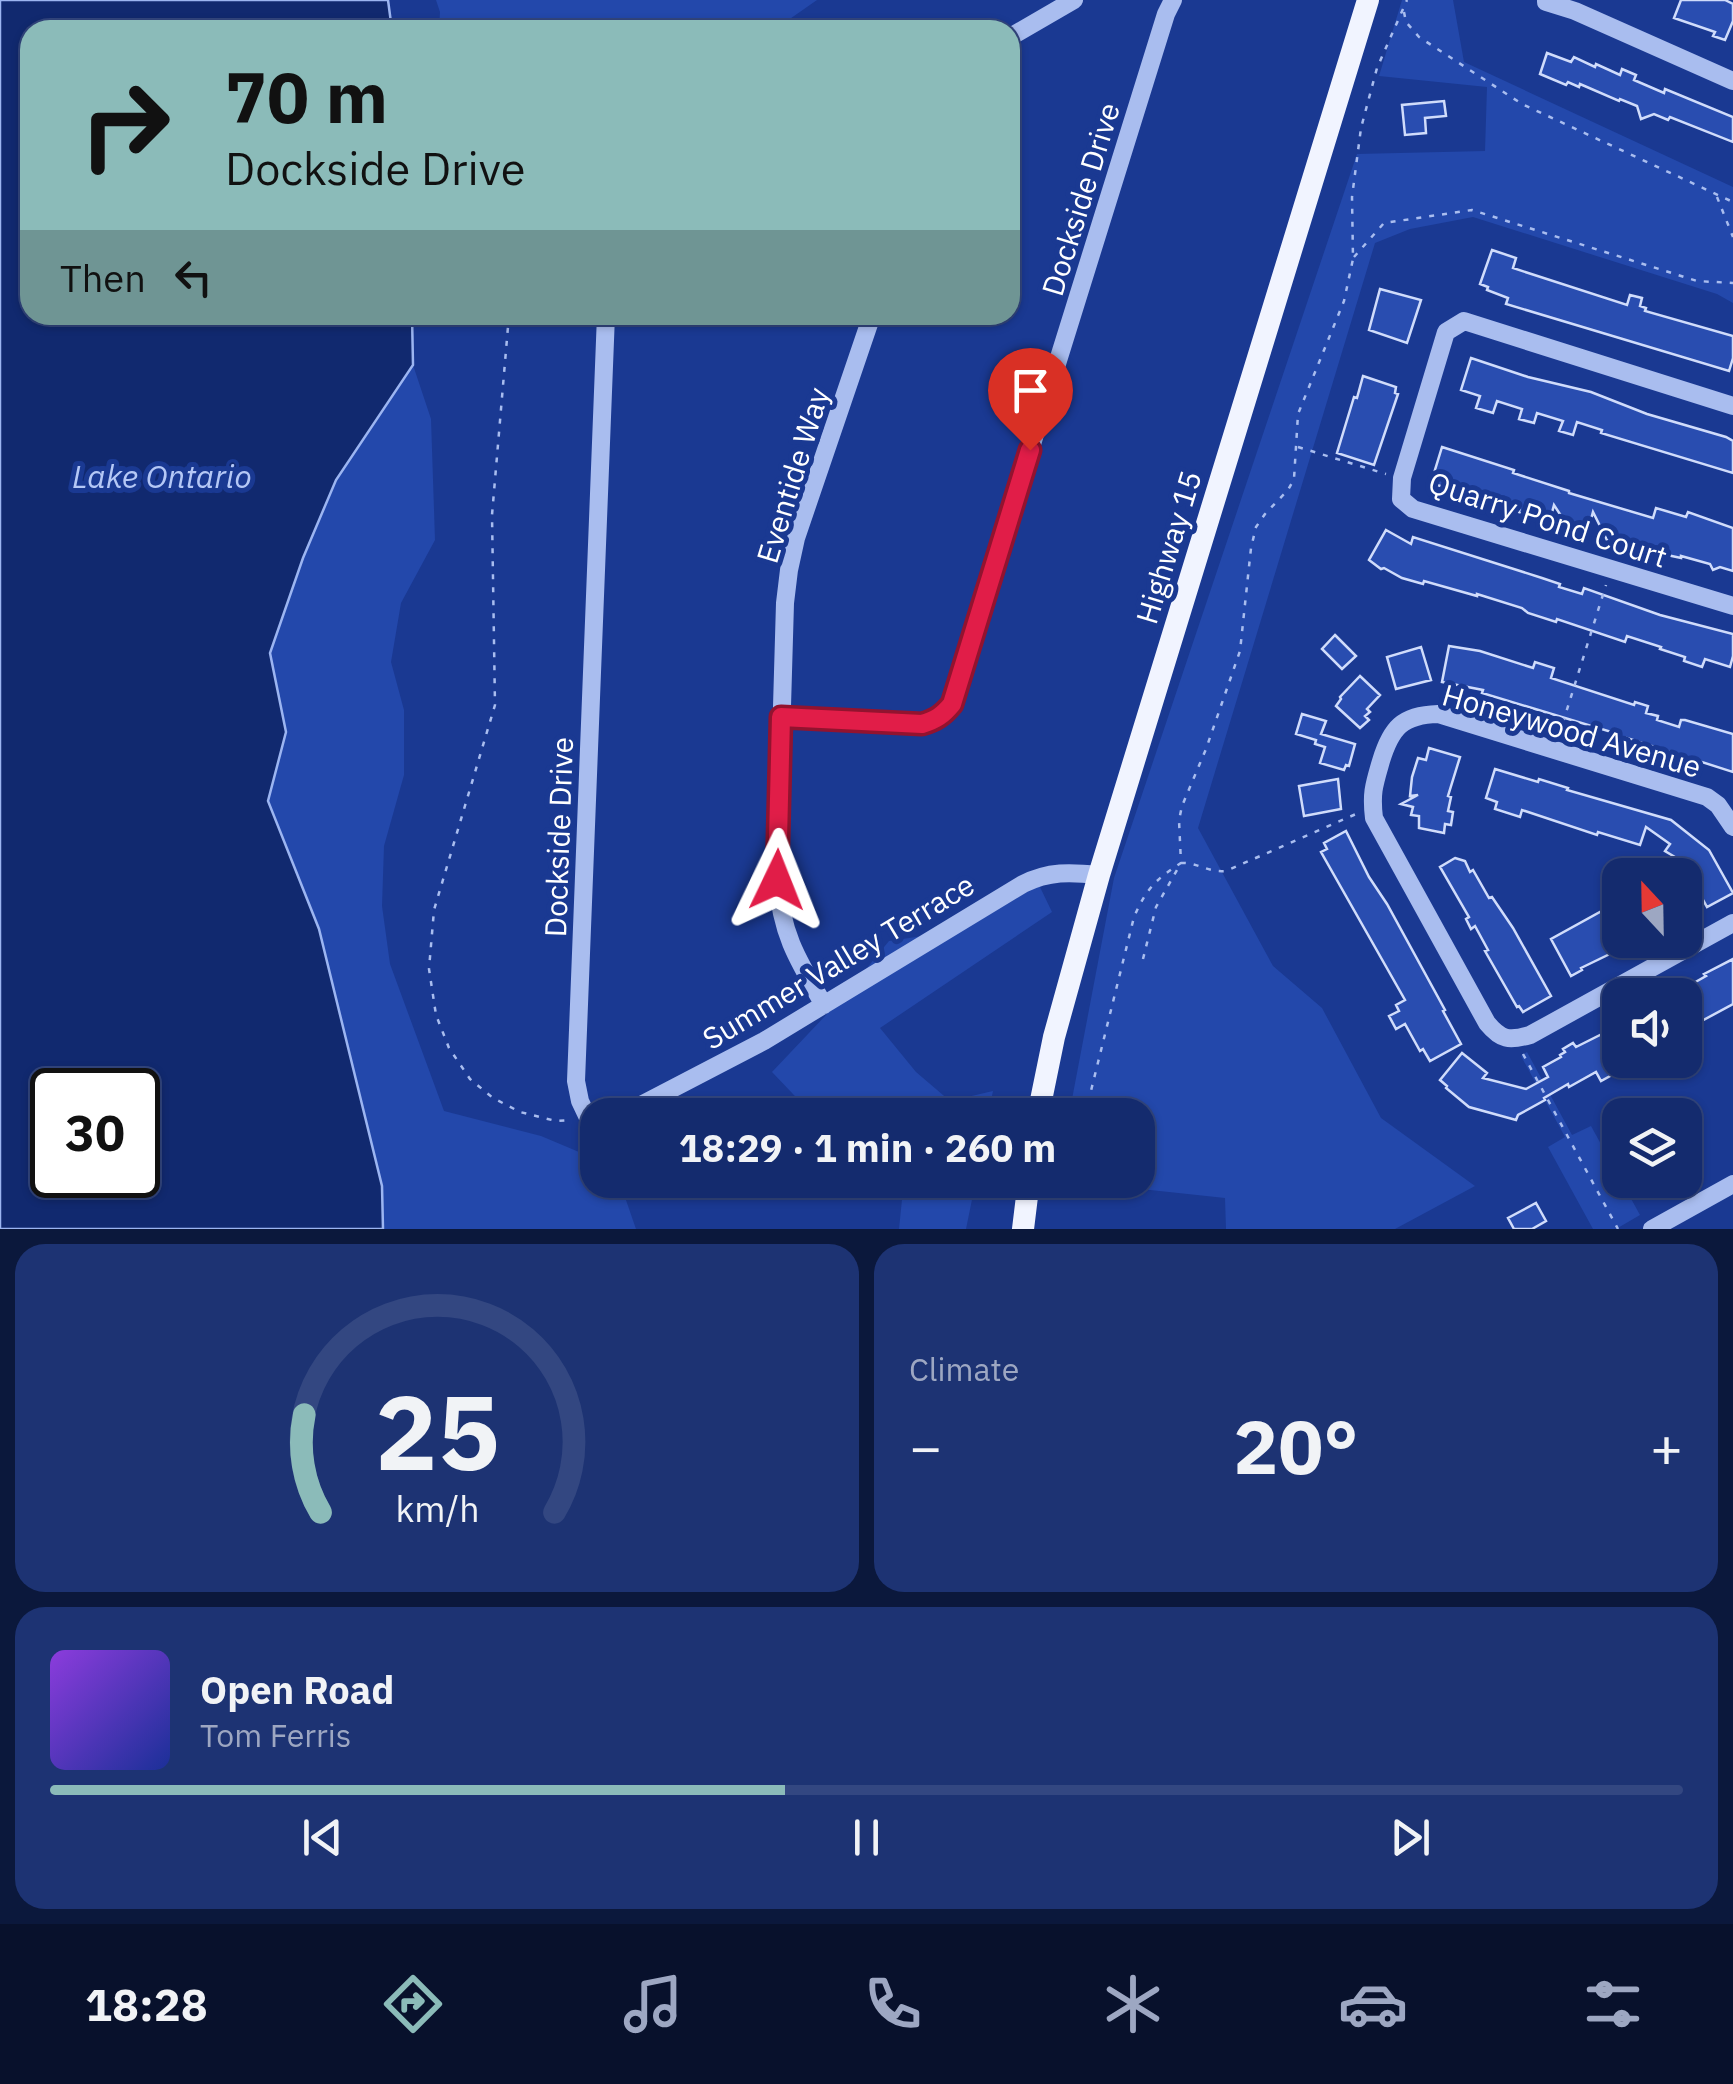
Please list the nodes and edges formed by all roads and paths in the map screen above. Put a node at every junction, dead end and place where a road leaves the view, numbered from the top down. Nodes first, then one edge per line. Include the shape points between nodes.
1 (1074, 0) edge
2 (1173, 0) edge
3 (1368, 0) edge
4 (1407, 0) edge
5 (1546, 0) edge
6 (1404, 11) junction
7 (1020, 31) edge
8 (1733, 81) edge
9 (1716, 195) junction
10 (1733, 202) edge
11 (1733, 238) edge
12 (1352, 258) junction
13 (1733, 283) edge
14 (508, 325) edge
15 (606, 325) edge
16 (869, 325) edge
17 (1733, 406) edge
18 (1296, 446) junction
19 (1402, 478) junction
20 (1611, 569) junction
21 (1733, 606) edge
22 (781, 717) junction
23 (1554, 750) junction
24 (1372, 806) junction
25 (1733, 827) edge
26 (1181, 863) junction
27 (1098, 875) junction
28 (1733, 923) edge
29 (1143, 959) dead end
30 (824, 1005) junction
31 (1515, 1040) junction
32 (655, 1098) edge
33 (1042, 1098) edge
34 (1089, 1098) edge
35 (580, 1101) edge
36 (580, 1120) edge
37 (1733, 1184) edge
38 (1027, 1198) edge
39 (1023, 1229) edge
40 (1618, 1229) edge
41 (1652, 1229) edge

1 - 7 street
2 - 22 street, Dockside Drive via 952,704 922,724
3 - 27 main road, Highway 15
4 - 6 path
5 - 8 street
6 - 9 path via 1419,37 1522,104
6 - 12 path via 1377,68 1361,128
9 - 10 path
9 - 11 path
12 - 13 path via 1384,223 1472,210 1698,281
12 - 18 path via 1344,301 1298,414
14 - 36 path via 492,515 495,705 434,910 429,969 436,1015 470,1079 520,1112
15 - 35 street, Dockside Drive
16 - 22 street, Eventide Way via 792,554
17 - 19 street, Quarry Pond Court via 1464,322 1446,332
18 - 19 path
18 - 26 path via 1294,479 1256,527 1240,650 1182,806
19 - 20 street, Quarry Pond Court via 1401,499 1413,509
20 - 21 street, Quarry Pond Court
20 - 23 path
22 - 30 street, Eventide Way via 779,905 794,954
23 - 24 street, Honeywood Avenue via 1438,714 1412,718 1388,740
23 - 25 street, Honeywood Avenue via 1706,797
24 - 26 path via 1226,870
24 - 31 street via 1487,1024
26 - 29 path via 1156,907
26 - 34 path via 1159,877 1134,917
27 - 30 street, Summer Valley Terrace via 1042,874
27 - 33 main road, Highway 15
28 - 31 street
30 - 32 street, Summer Valley Terrace
31 - 40 path
37 - 41 street
38 - 39 main road

